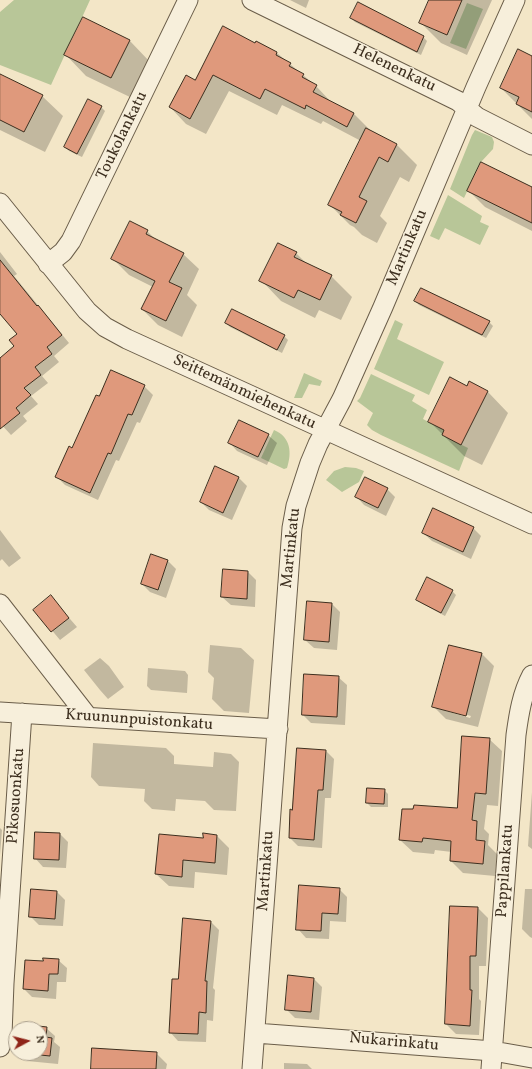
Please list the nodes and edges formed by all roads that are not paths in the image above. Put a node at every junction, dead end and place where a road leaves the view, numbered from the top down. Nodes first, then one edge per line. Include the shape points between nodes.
1 (188, 0) edge
2 (252, 0) edge
3 (515, 0) edge
4 (467, 109) junction
5 (532, 145) edge
6 (0, 202) edge
7 (48, 264) junction
8 (326, 430) junction
9 (532, 524) edge
10 (0, 604) edge
11 (532, 675) edge
12 (0, 712) edge
13 (22, 713) junction
14 (88, 717) junction
15 (278, 730) junction
16 (255, 1032) junction
17 (0, 1047) edge
18 (532, 1058) edge
19 (492, 1060) edge
20 (252, 1069) edge

1 - 7 street, Toukolankatu via 71,241 64,252
2 - 4 street, Helenenkatu via 458,101
3 - 4 street, Martinkatu
4 - 5 street, Helenenkatu via 477,118
4 - 8 street, Martinkatu via 383,307
6 - 7 street, Seittemänmiehenkatu
7 - 8 street, Seittemänmiehenkatu via 87,311 106,327
8 - 9 street, Seittemänmiehenkatu
8 - 15 street, Martinkatu via 305,477 292,528
10 - 14 street
11 - 19 street, Pappilankatu via 520,708 516,735
12 - 13 street, Kruununpuistonkatu
13 - 14 street, Kruununpuistonkatu
13 - 17 street, Pikosuonkatu
14 - 15 street, Kruununpuistonkatu
15 - 16 street, Martinkatu
16 - 19 street, Nukarinkatu
16 - 20 street, Martinkatu
18 - 19 street, Nukarinkatu

